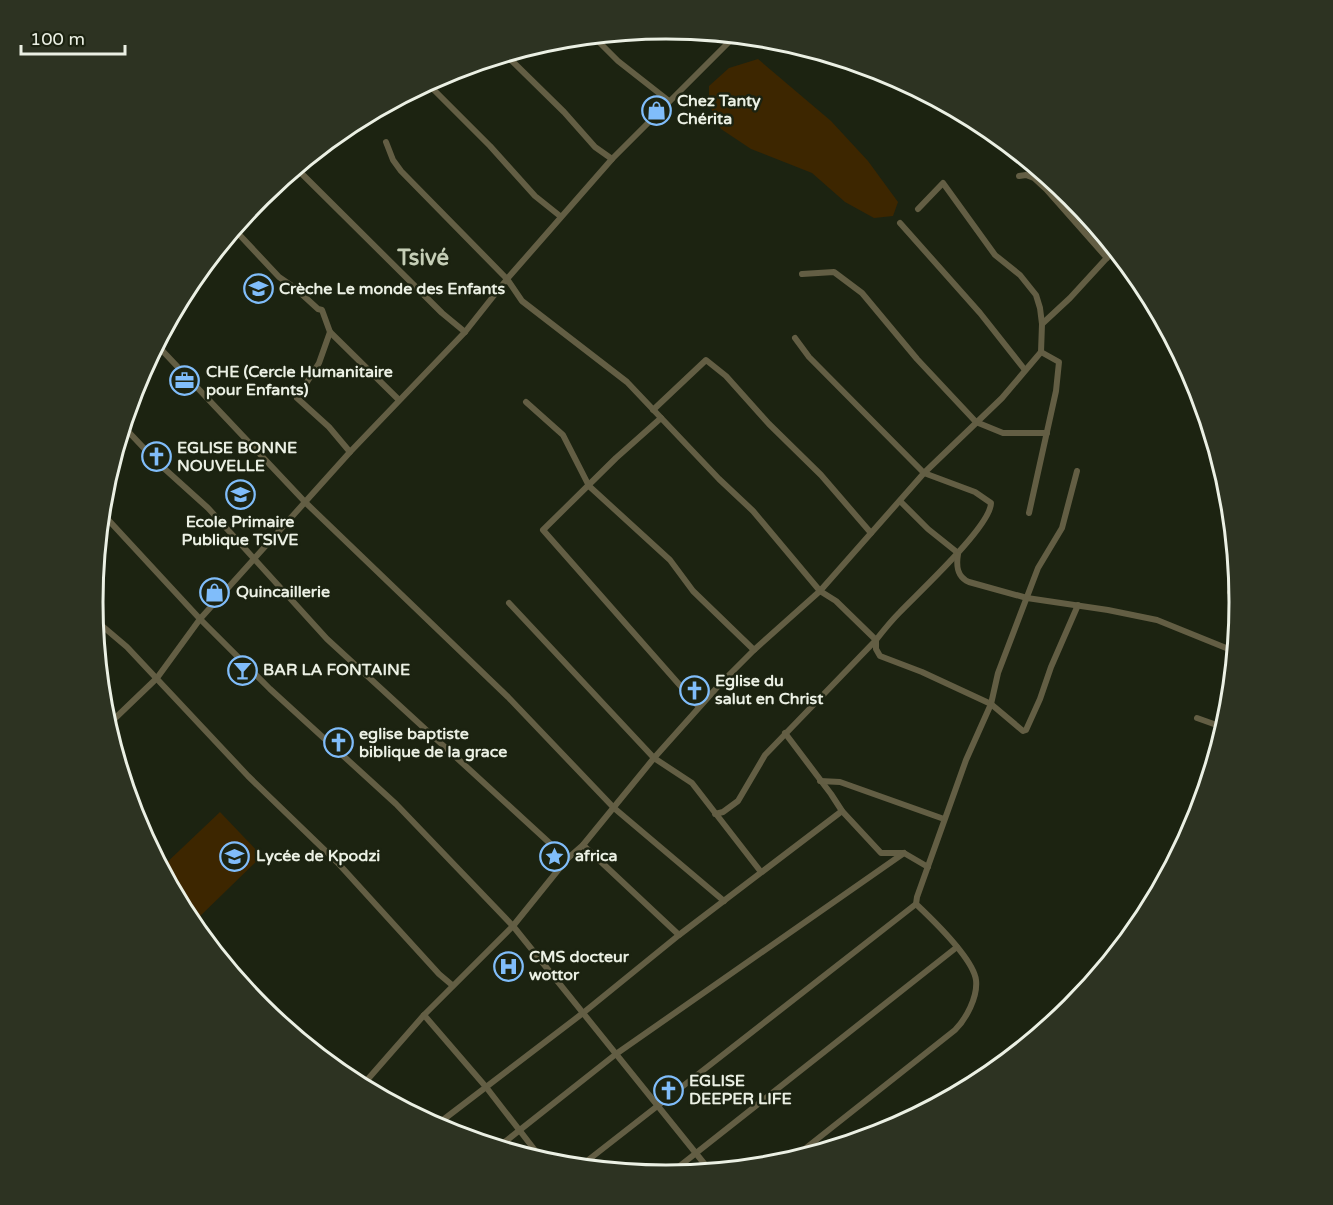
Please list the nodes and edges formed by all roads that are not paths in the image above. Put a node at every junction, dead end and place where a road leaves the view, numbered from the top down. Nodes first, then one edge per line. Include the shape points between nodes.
1 (600, 43) edge
2 (728, 43) edge
3 (512, 61) edge
4 (434, 90) edge
5 (669, 101) junction
6 (386, 142) dead end
7 (612, 159) junction
8 (301, 173) edge
9 (1019, 176) dead end
10 (918, 209) dead end
11 (560, 216) junction
12 (900, 223) dead end
13 (240, 235) edge
14 (1110, 254) edge
15 (1107, 258) junction
16 (801, 274) dead end
17 (507, 279) junction
18 (1042, 324) junction
19 (465, 332) junction
20 (330, 333) junction
21 (795, 338) dead end
22 (162, 351) edge
23 (1041, 352) junction
24 (1025, 370) junction
25 (399, 400) junction
26 (526, 402) dead end
27 (653, 410) junction
28 (661, 418) junction
29 (976, 422) junction
30 (129, 433) edge
31 (1047, 433) junction
32 (350, 452) junction
33 (1077, 471) dead end
34 (924, 473) junction
35 (589, 486) junction
36 (900, 501) junction
37 (306, 503) junction
38 (1029, 513) dead end
39 (109, 521) edge
40 (871, 533) junction
41 (958, 553) junction
42 (254, 559) junction
43 (820, 591) junction
44 (1027, 598) junction
45 (508, 603) dead end
46 (1078, 605) junction
47 (200, 619) junction
48 (104, 627) edge
49 (876, 640) junction
50 (1228, 649) edge
51 (754, 650) junction
52 (157, 678) junction
53 (991, 704) junction
54 (699, 707) junction
55 (115, 718) edge
56 (1197, 718) dead end
57 (1216, 725) edge
58 (785, 733) junction
59 (654, 758) junction
60 (820, 781) junction
61 (614, 808) junction
62 (842, 811) junction
63 (715, 814) junction
64 (944, 819) junction
65 (583, 844) junction
66 (904, 853) junction
67 (567, 859) junction
68 (928, 867) junction
69 (761, 872) junction
70 (724, 901) junction
71 (916, 904) junction
72 (513, 926) junction
73 (679, 935) junction
74 (957, 947) junction
75 (452, 985) junction
76 (584, 1013) junction
77 (424, 1015) junction
78 (616, 1054) junction
79 (367, 1080) edge
80 (486, 1087) junction
81 (657, 1106) junction
82 (443, 1120) edge
83 (519, 1131) junction
84 (505, 1142) edge
85 (806, 1148) edge
86 (534, 1150) edge
87 (696, 1154) junction
88 (588, 1160) edge
89 (705, 1165) edge
90 (681, 1166) edge

1 - 5 street
2 - 5 street
3 - 7 street via 595,147
4 - 11 street via 535,196
5 - 7 street
6 - 17 street via 401,171
7 - 11 street
8 - 19 street
9 - 15 street via 1034,178 1046,189
10 - 18 street via 943,183 995,255 1020,275 1036,295
11 - 17 street
12 - 24 street
13 - 20 street via 279,277 322,310
14 - 15 street
15 - 18 street
16 - 29 street via 834,272 862,293
17 - 19 street
17 - 27 street via 522,301 627,382
18 - 23 street
19 - 25 street
20 - 25 street
20 - 32 street via 319,363 297,398
21 - 34 street via 809,357
22 - 37 street
23 - 24 street
23 - 31 street via 1059,362
24 - 29 street
25 - 32 street
26 - 35 street via 563,435
27 - 28 street
27 - 40 street via 706,360 821,475
28 - 35 street
28 - 43 street via 753,511
29 - 31 street via 1003,433
29 - 34 street
30 - 42 street via 208,508
31 - 38 street
32 - 37 street
33 - 44 street via 1062,528 1038,568
34 - 36 street
34 - 41 street via 975,492 991,503 983,522
35 - 51 street via 670,560 693,591
35 - 54 street via 543,530
36 - 40 street
36 - 41 street
37 - 42 street
37 - 61 street via 508,697
39 - 47 street
40 - 43 street
41 - 44 street via 958,574 962,579
41 - 49 street
42 - 47 street
42 - 67 street via 327,639
43 - 49 street via 836,601
43 - 51 street
44 - 46 street
44 - 53 street via 998,673
45 - 59 street
46 - 50 street via 1157,620
46 - 53 street via 1028,728 1023,731
47 - 52 street
47 - 72 street via 396,804
48 - 52 street
49 - 53 street via 880,656
49 - 58 street
51 - 54 street
52 - 55 street
52 - 75 street
53 - 64 street
54 - 59 street
56 - 57 street
58 - 60 street
58 - 63 street via 765,755 738,801
59 - 61 street
59 - 63 street via 692,783
60 - 62 street
60 - 64 street via 840,782
61 - 65 street
61 - 70 street
62 - 66 street via 880,853
62 - 69 street
63 - 69 street
64 - 68 street
65 - 67 street
65 - 73 street
66 - 68 street
66 - 78 street
67 - 72 street
68 - 71 street
69 - 70 street
70 - 73 street
71 - 74 street
71 - 81 street
72 - 75 street
72 - 76 street
73 - 76 street
74 - 85 street via 976,978 965,1019 899,1077
74 - 87 street
75 - 77 street
76 - 78 street
76 - 80 street
77 - 79 street
77 - 80 street
78 - 81 street
78 - 83 street
80 - 82 street
80 - 83 street
81 - 87 street
81 - 88 street
83 - 84 street
83 - 86 street
87 - 89 street
87 - 90 street

